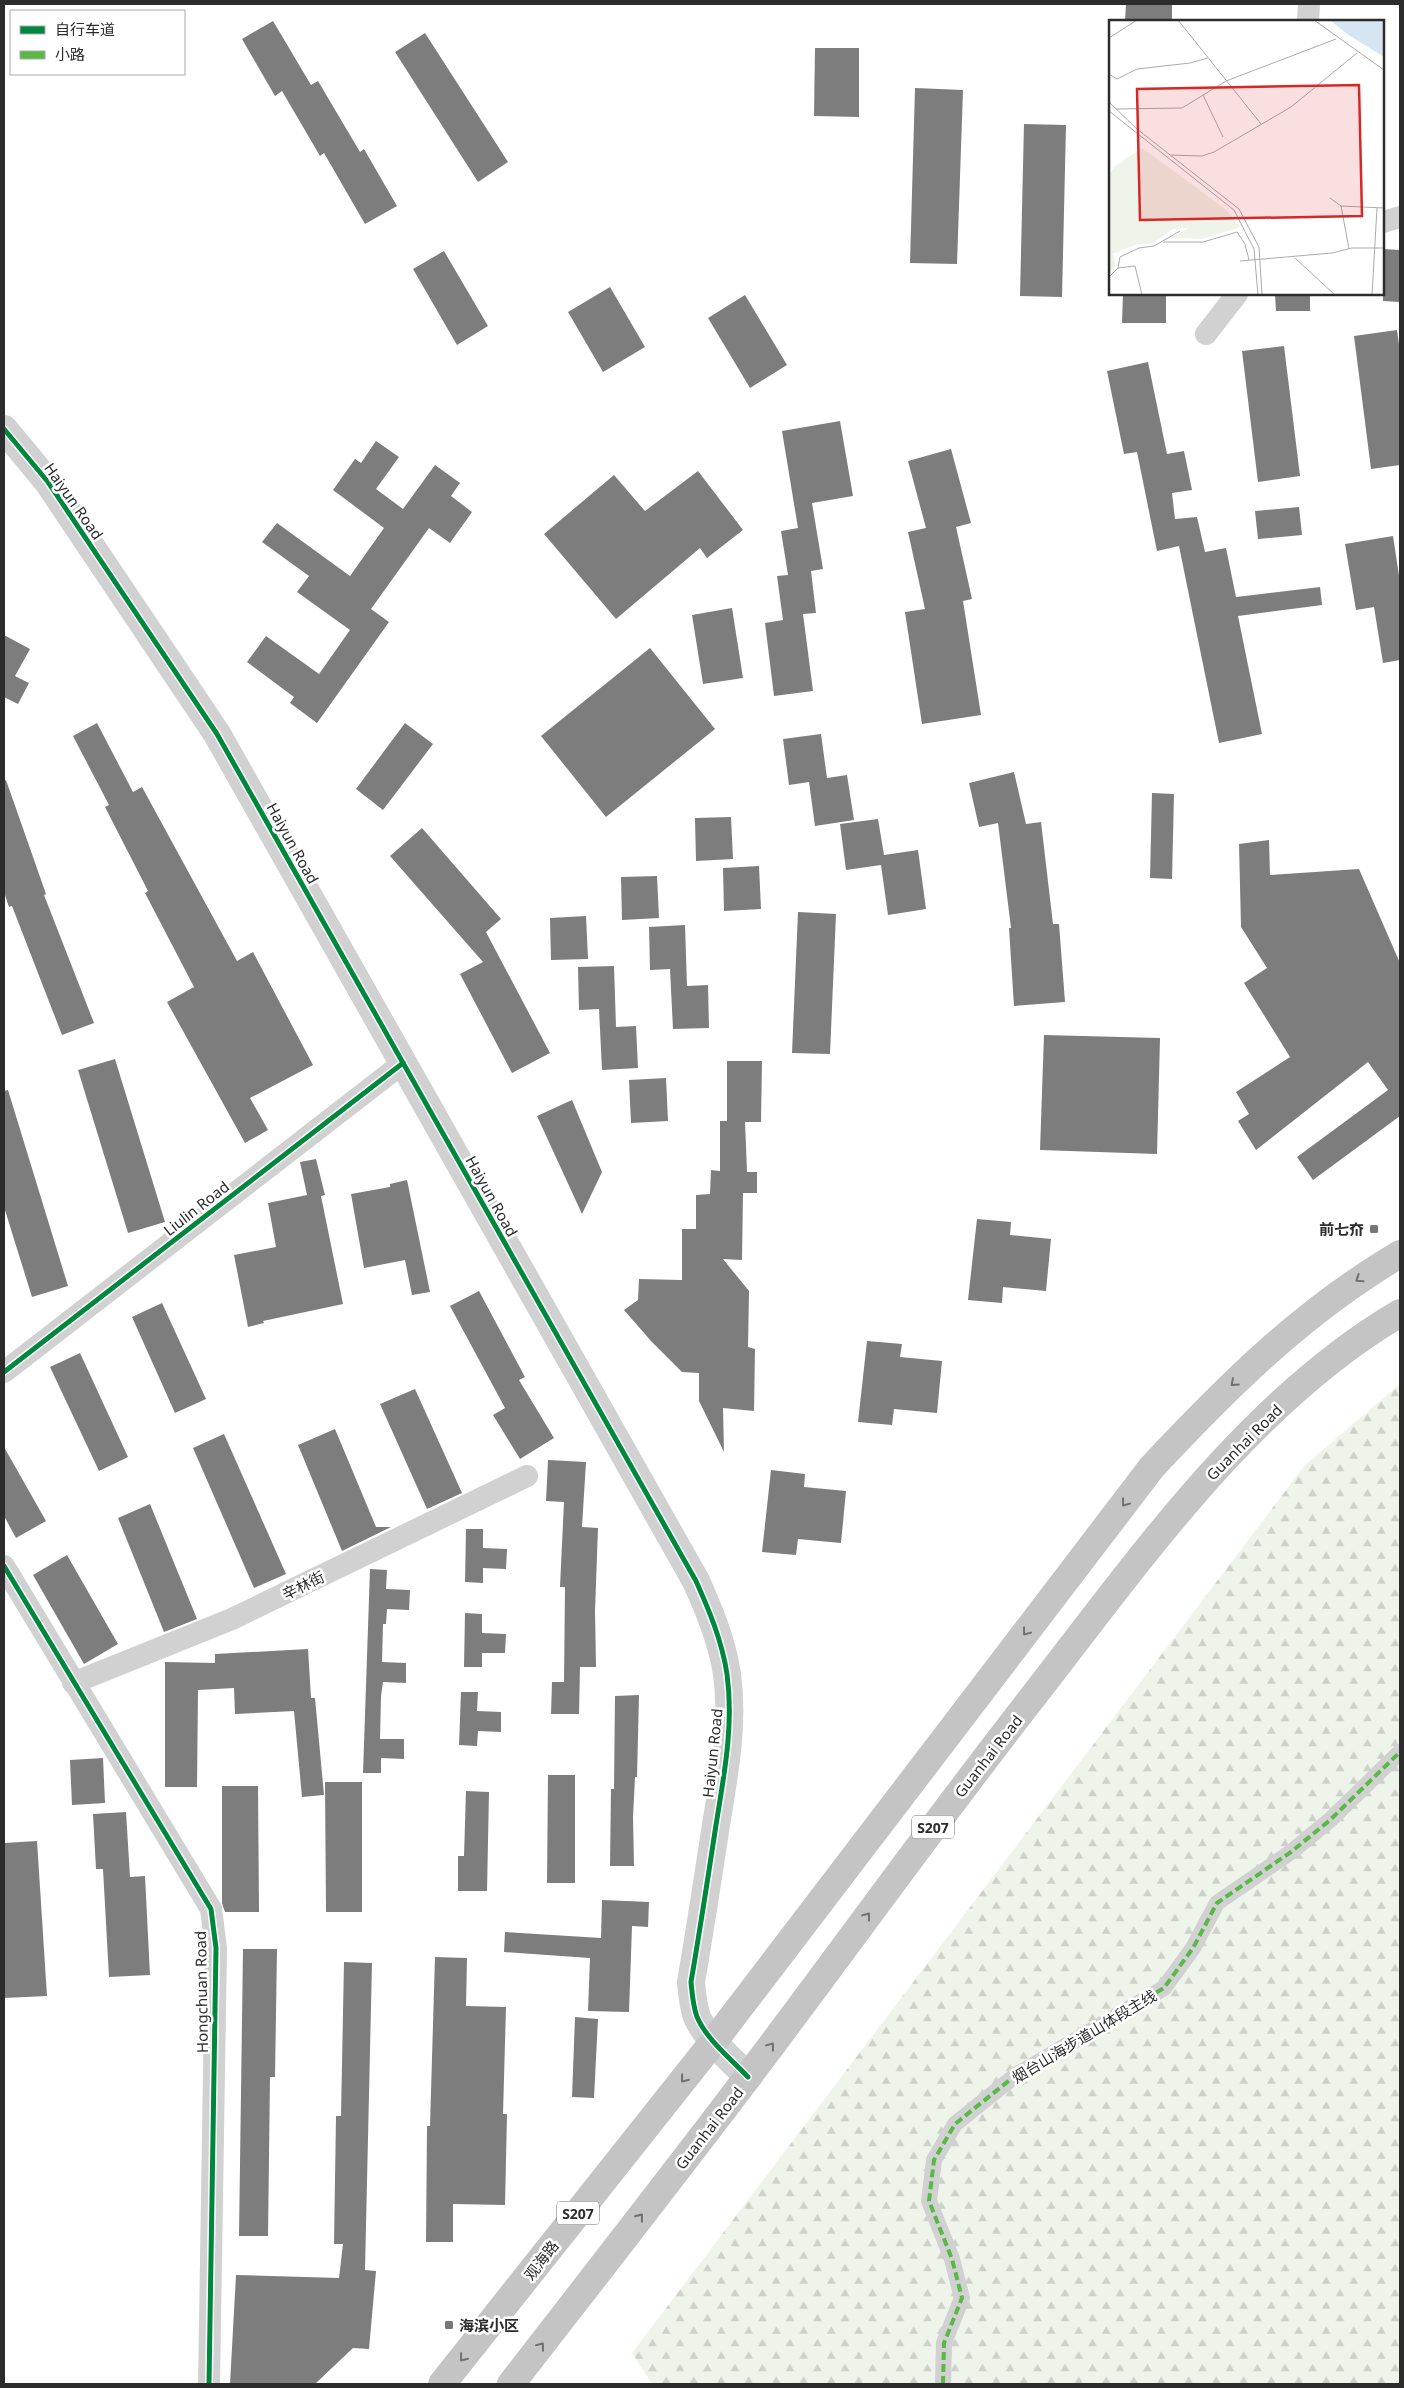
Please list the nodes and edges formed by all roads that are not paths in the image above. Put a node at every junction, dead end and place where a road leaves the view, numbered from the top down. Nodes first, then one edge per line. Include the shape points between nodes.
1 (1309, 4) edge
2 (1308, 20) edge
3 (1400, 217) edge
4 (1384, 222) edge
5 (1236, 295) edge
6 (1206, 334) dead end
7 (4, 429) edge
8 (403, 1063) junction
9 (1400, 1254) edge
10 (1400, 1313) edge
11 (4, 1372) edge
12 (527, 1476) dead end
13 (4, 1566) edge
14 (74, 1683) junction
15 (1400, 1752) edge
16 (714, 2041) junction
17 (748, 2077) junction
18 (209, 2384) edge
19 (442, 2384) edge
20 (511, 2384) edge
21 (943, 2384) edge

1 - 2 street
3 - 4 street
5 - 6 street
7 - 8 street, Haiyun Road via 48,482 217,734
8 - 11 street, Liulin Road
8 - 16 street, Haiyun Road via 696,1581 710,1614 727,1673 730,1708 728,1754 692,1982 697,2017
9 -> 16 main road, S207 via 1358,1279 1306,1318 1229,1386 1152,1467
17 -> 10 main road, Guanhai Road / S207 via 966,1783 1189,1498 1251,1432 1322,1368
12 - 14 street, 辛林街 via 232,1619
13 - 14 street, Hongchuan Road
14 - 18 street, Hongchuan Road via 211,1909 216,1948
15 - 21 street, 烟台山海步道山体段主线 via 1330,1820 1291,1852 1217,1903 1192,1948 1164,1988 1016,2075 955,2124 934,2160 928,2201 952,2259 962,2298 944,2343
16 - 17 street, Haiyun Road
16 -> 19 main road, 观海路 / S207
20 -> 17 main road, Guanhai Road / S207

